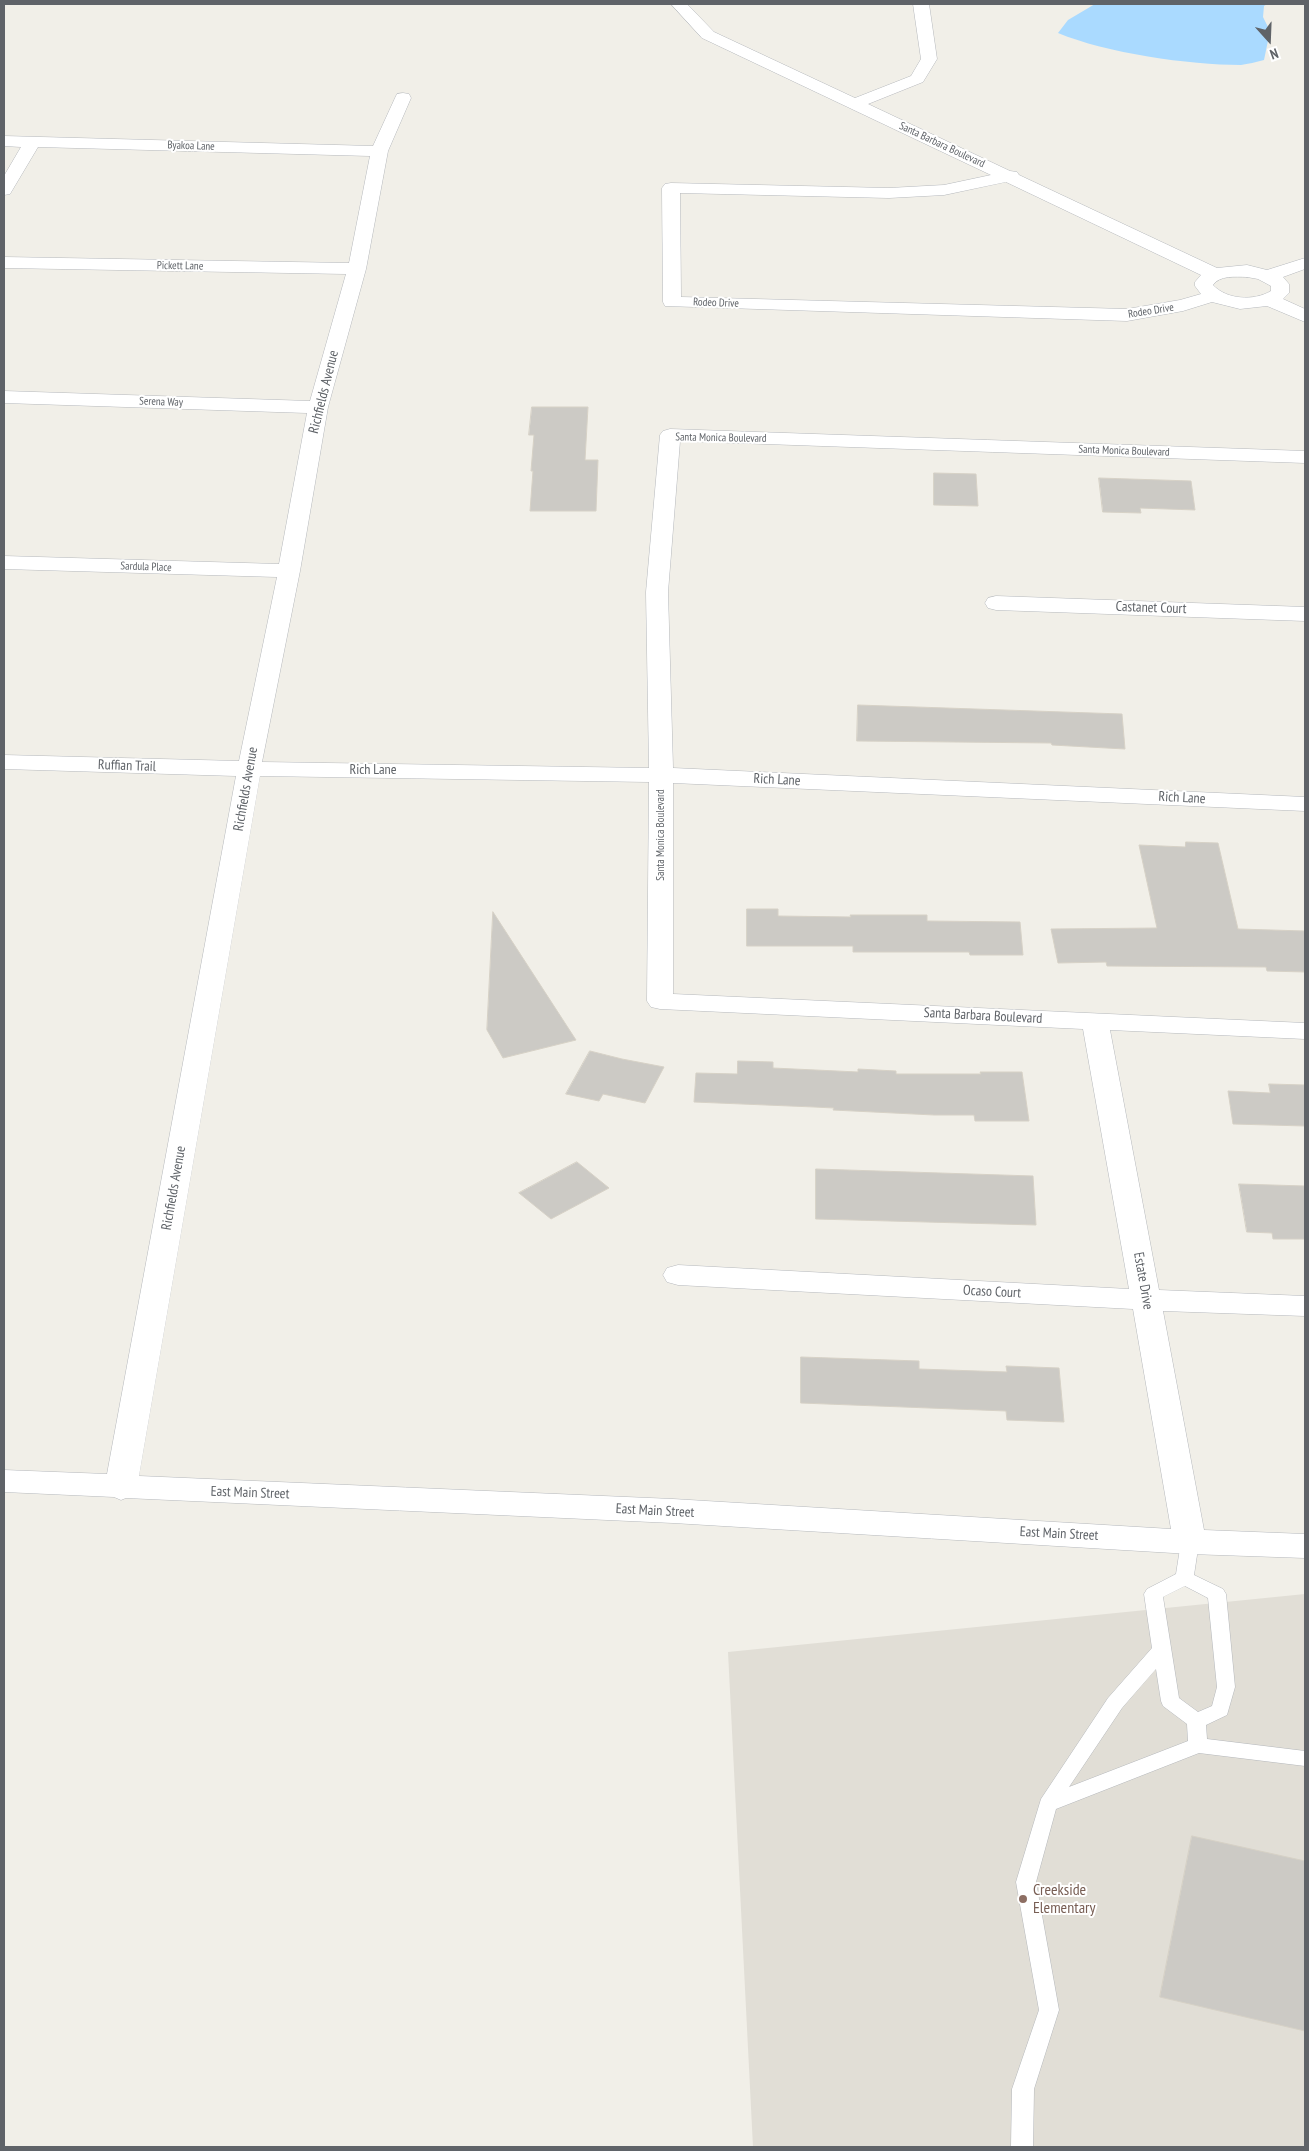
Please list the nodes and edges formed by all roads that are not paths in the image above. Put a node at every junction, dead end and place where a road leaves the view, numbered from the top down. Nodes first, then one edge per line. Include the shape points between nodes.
1 (679, 4) edge
2 (921, 4) edge
3 (403, 98) dead end
4 (854, 104) junction
5 (4, 140) edge
6 (34, 141) junction
7 (379, 151) junction
8 (1011, 176) junction
9 (4, 190) edge
10 (4, 262) edge
11 (1305, 263) edge
12 (357, 270) junction
13 (1214, 274) junction
14 (1268, 276) junction
15 (1213, 296) junction
16 (1270, 300) junction
17 (1305, 316) edge
18 (4, 397) edge
19 (318, 407) junction
20 (1305, 457) edge
21 (4, 562) edge
22 (289, 571) junction
23 (996, 603) dead end
24 (1305, 614) edge
25 (4, 762) edge
26 (249, 769) junction
27 (661, 774) junction
28 (1305, 804) edge
29 (660, 1001) joint
30 (1095, 1021) junction
31 (1305, 1031) edge
32 (678, 1275) dead end
33 (1147, 1300) junction
34 (1305, 1306) edge
35 (4, 1481) edge
36 (121, 1488) junction
37 (1190, 1542) junction
38 (1305, 1546) edge
39 (1185, 1578) junction
40 (1161, 1651) junction
41 (1196, 1721) junction
42 (1198, 1745) junction
43 (1305, 1759) edge
44 (1048, 1804) junction
45 (1022, 2147) edge

1 - 4 street, Santa Barbara Boulevard via 708,35
2 - 4 street via 929,59 917,79
3 - 7 street, Richfields Avenue
4 - 8 street, Santa Barbara Boulevard
5 - 6 street, Byakoa Lane
6 - 7 street, Byakoa Lane
6 - 9 street
7 - 12 street, Richfields Avenue
8 - 13 street, Santa Barbara Boulevard
8 - 15 street, Rodeo Drive via 944,190 889,193 671,188 672,302 1126,315
10 - 12 street, Pickett Lane
11 - 14 street
12 - 19 street, Richfields Avenue
13 - 14 street via 1247,271
13 - 15 street via 1204,282
14 - 16 street via 1282,289
15 - 16 street via 1234,302
16 - 17 street
18 - 19 street, Serena Way
19 - 22 street, Richfields Avenue
20 - 27 street, Santa Monica Boulevard via 670,435 657,592
21 - 22 street, Sardula Place
22 - 26 street, Richfields Avenue
23 - 24 street, Castanet Court
25 - 26 street, Ruffian Trail
26 - 27 street, Rich Lane
26 - 36 street, Richfields Avenue
27 - 28 street, Rich Lane
27 - 29 street, Santa Monica Boulevard
29 - 30 street, Santa Barbara Boulevard
30 - 31 street, Santa Barbara Boulevard
30 - 33 street, Estate Drive
32 - 33 street, Ocaso Court
33 - 34 street, Ocaso Court
33 - 37 street, Estate Drive
35 - 36 street, East Main Street
36 - 37 street, East Main Street via 656,1510
37 - 38 street, East Main Street
37 - 39 lane
39 - 40 lane via 1153,1594
39 - 41 lane via 1217,1594 1226,1687 1220,1710
40 - 41 lane via 1170,1701
40 - 44 lane via 1115,1703
41 - 42 lane
42 - 43 lane
42 - 44 lane
44 - 45 lane via 1026,1882 1049,2010 1022,2089

